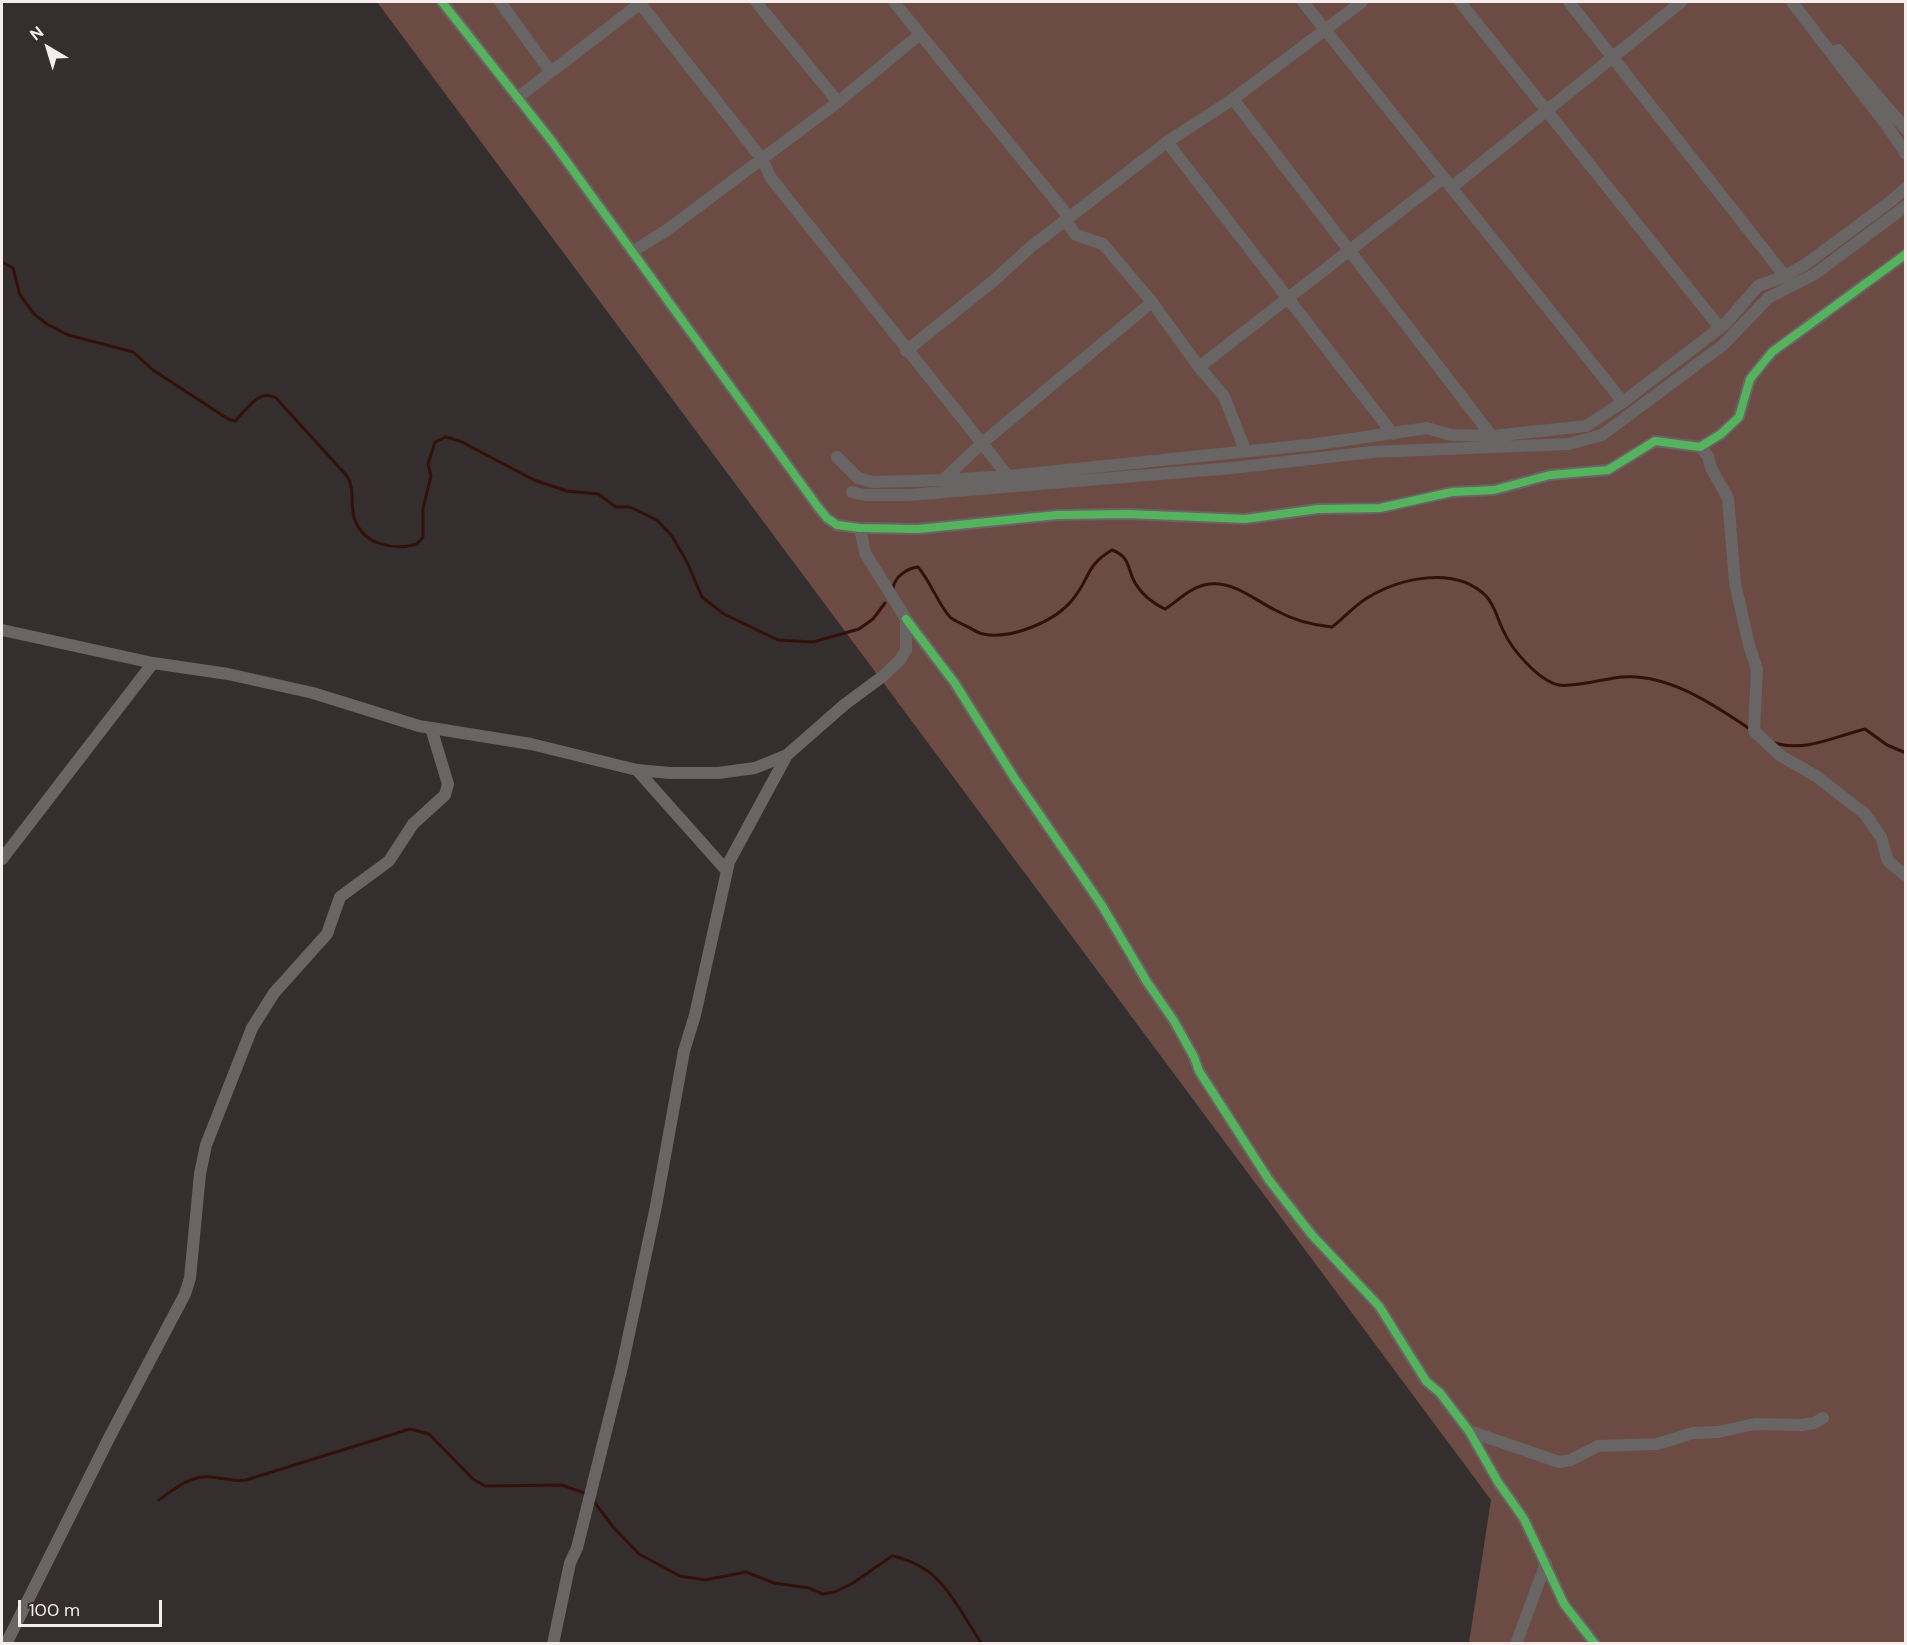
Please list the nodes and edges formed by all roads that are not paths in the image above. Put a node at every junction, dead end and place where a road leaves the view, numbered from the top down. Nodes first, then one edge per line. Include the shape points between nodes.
1 (442, 2) edge
2 (500, 2) edge
3 (640, 2) edge
4 (756, 2) edge
5 (894, 2) edge
6 (1303, 2) edge
7 (1362, 2) edge
8 (1460, 2) edge
9 (1569, 2) edge
10 (1681, 2) edge
11 (1792, 2) edge
12 (1798, 2) edge
13 (1325, 30) junction
14 (919, 35) junction
15 (1613, 58) junction
16 (550, 72) junction
17 (518, 98) junction
18 (1233, 99) junction
19 (838, 102) junction
20 (1547, 110) junction
21 (1905, 129) edge
22 (1167, 142) junction
23 (1905, 154) edge
24 (762, 159) junction
25 (1448, 182) junction
26 (1905, 188) edge
27 (1905, 206) edge
28 (1067, 219) junction
29 (1347, 250) junction
30 (632, 252) junction
31 (1905, 254) edge
32 (1789, 281) junction
33 (1288, 297) junction
34 (1152, 302) junction
35 (1720, 327) junction
36 (906, 351) junction
37 (1199, 367) junction
38 (1623, 402) junction
39 (1393, 434) junction
40 (1493, 436) junction
41 (1525, 439) junction
42 (981, 444) junction
43 (1317, 444) junction
44 (1700, 447) junction
45 (1498, 448) junction
46 (1245, 450) junction
47 (837, 457) dead end
48 (1321, 458) junction
49 (943, 480) junction
50 (1011, 480) junction
51 (852, 492) dead end
52 (860, 528) junction
53 (906, 619) junction
54 (2, 630) edge
55 (153, 663) junction
56 (431, 728) junction
57 (787, 754) junction
58 (637, 770) junction
59 (2, 860) edge
60 (726, 870) junction
61 (1905, 876) edge
62 (1822, 1418) dead end
63 (1468, 1431) junction
64 (1546, 1563) junction
65 (6, 1644) edge
66 (552, 1644) edge
67 (1516, 1644) edge
68 (1595, 1644) edge

1 - 17 street
2 - 16 street
3 - 16 street
3 - 24 street
4 - 19 street
5 - 14 street
6 - 13 street
7 - 13 street
8 - 20 street
9 - 15 street
10 - 15 street
11 - 23 street
12 - 21 street
13 - 18 street
13 - 25 street
14 - 19 street
14 - 28 street
15 - 20 street
15 - 32 street
16 - 17 street
17 - 30 street
18 - 22 street
18 - 29 street
19 - 24 street
20 - 25 street
20 - 35 street
22 - 28 street
22 - 33 street
24 - 30 street
24 - 36 street via 771,178
25 - 29 street
25 - 38 street
26 - 32 street
27 - 32 street via 1815,274
28 - 34 street via 1076,235 1103,244
28 - 36 street
29 - 33 street
29 - 40 street
30 - 52 street via 827,518 837,525
31 - 44 street via 1772,352 1750,379 1739,417
32 - 35 street via 1758,286
32 - 41 street via 1723,345 1602,435 1569,444
33 - 37 street
33 - 39 street
34 - 37 street
34 - 42 street
35 - 38 street
36 - 42 street
37 - 46 street via 1224,396
38 - 41 street via 1586,426
39 - 40 street via 1427,428 1451,435
39 - 43 street
40 - 41 street
40 - 45 street
41 - 45 street
42 - 49 street
42 - 50 street
43 - 46 street
43 - 48 street
44 - 52 street via 1655,441 1608,470 1550,475 1494,490 1452,492 1380,508 1318,509 1245,519 1057,515 918,528
44 - 61 street via 1728,498 1735,583 1758,669 1754,731 1781,756 1816,776 1865,814 1881,837 1888,861
45 - 48 street via 1372,452
46 - 50 street
47 - 49 street via 858,478 873,482
48 - 50 street via 1232,468
49 - 50 street
50 - 51 street via 909,495
52 - 53 street via 865,553
53 - 57 street via 906,650 900,660
53 - 63 street via 954,682 1101,904 1174,1021 1247,1150 1312,1235 1379,1306 1426,1381 1440,1393
54 - 55 street
55 - 56 street via 314,693
55 - 59 street
56 - 58 street via 531,744
56 - 65 street via 448,784 445,795 413,824 389,861 340,897 327,934 274,993 252,1028 206,1145 185,1294
57 - 58 street via 755,768 718,773
57 - 60 street
58 - 60 street
60 - 66 street via 684,1051 622,1367
62 - 63 street via 1802,1425 1755,1424 1694,1433 1657,1444 1598,1446 1558,1462
63 - 64 street via 1524,1519
64 - 67 street
64 - 68 street via 1564,1604

